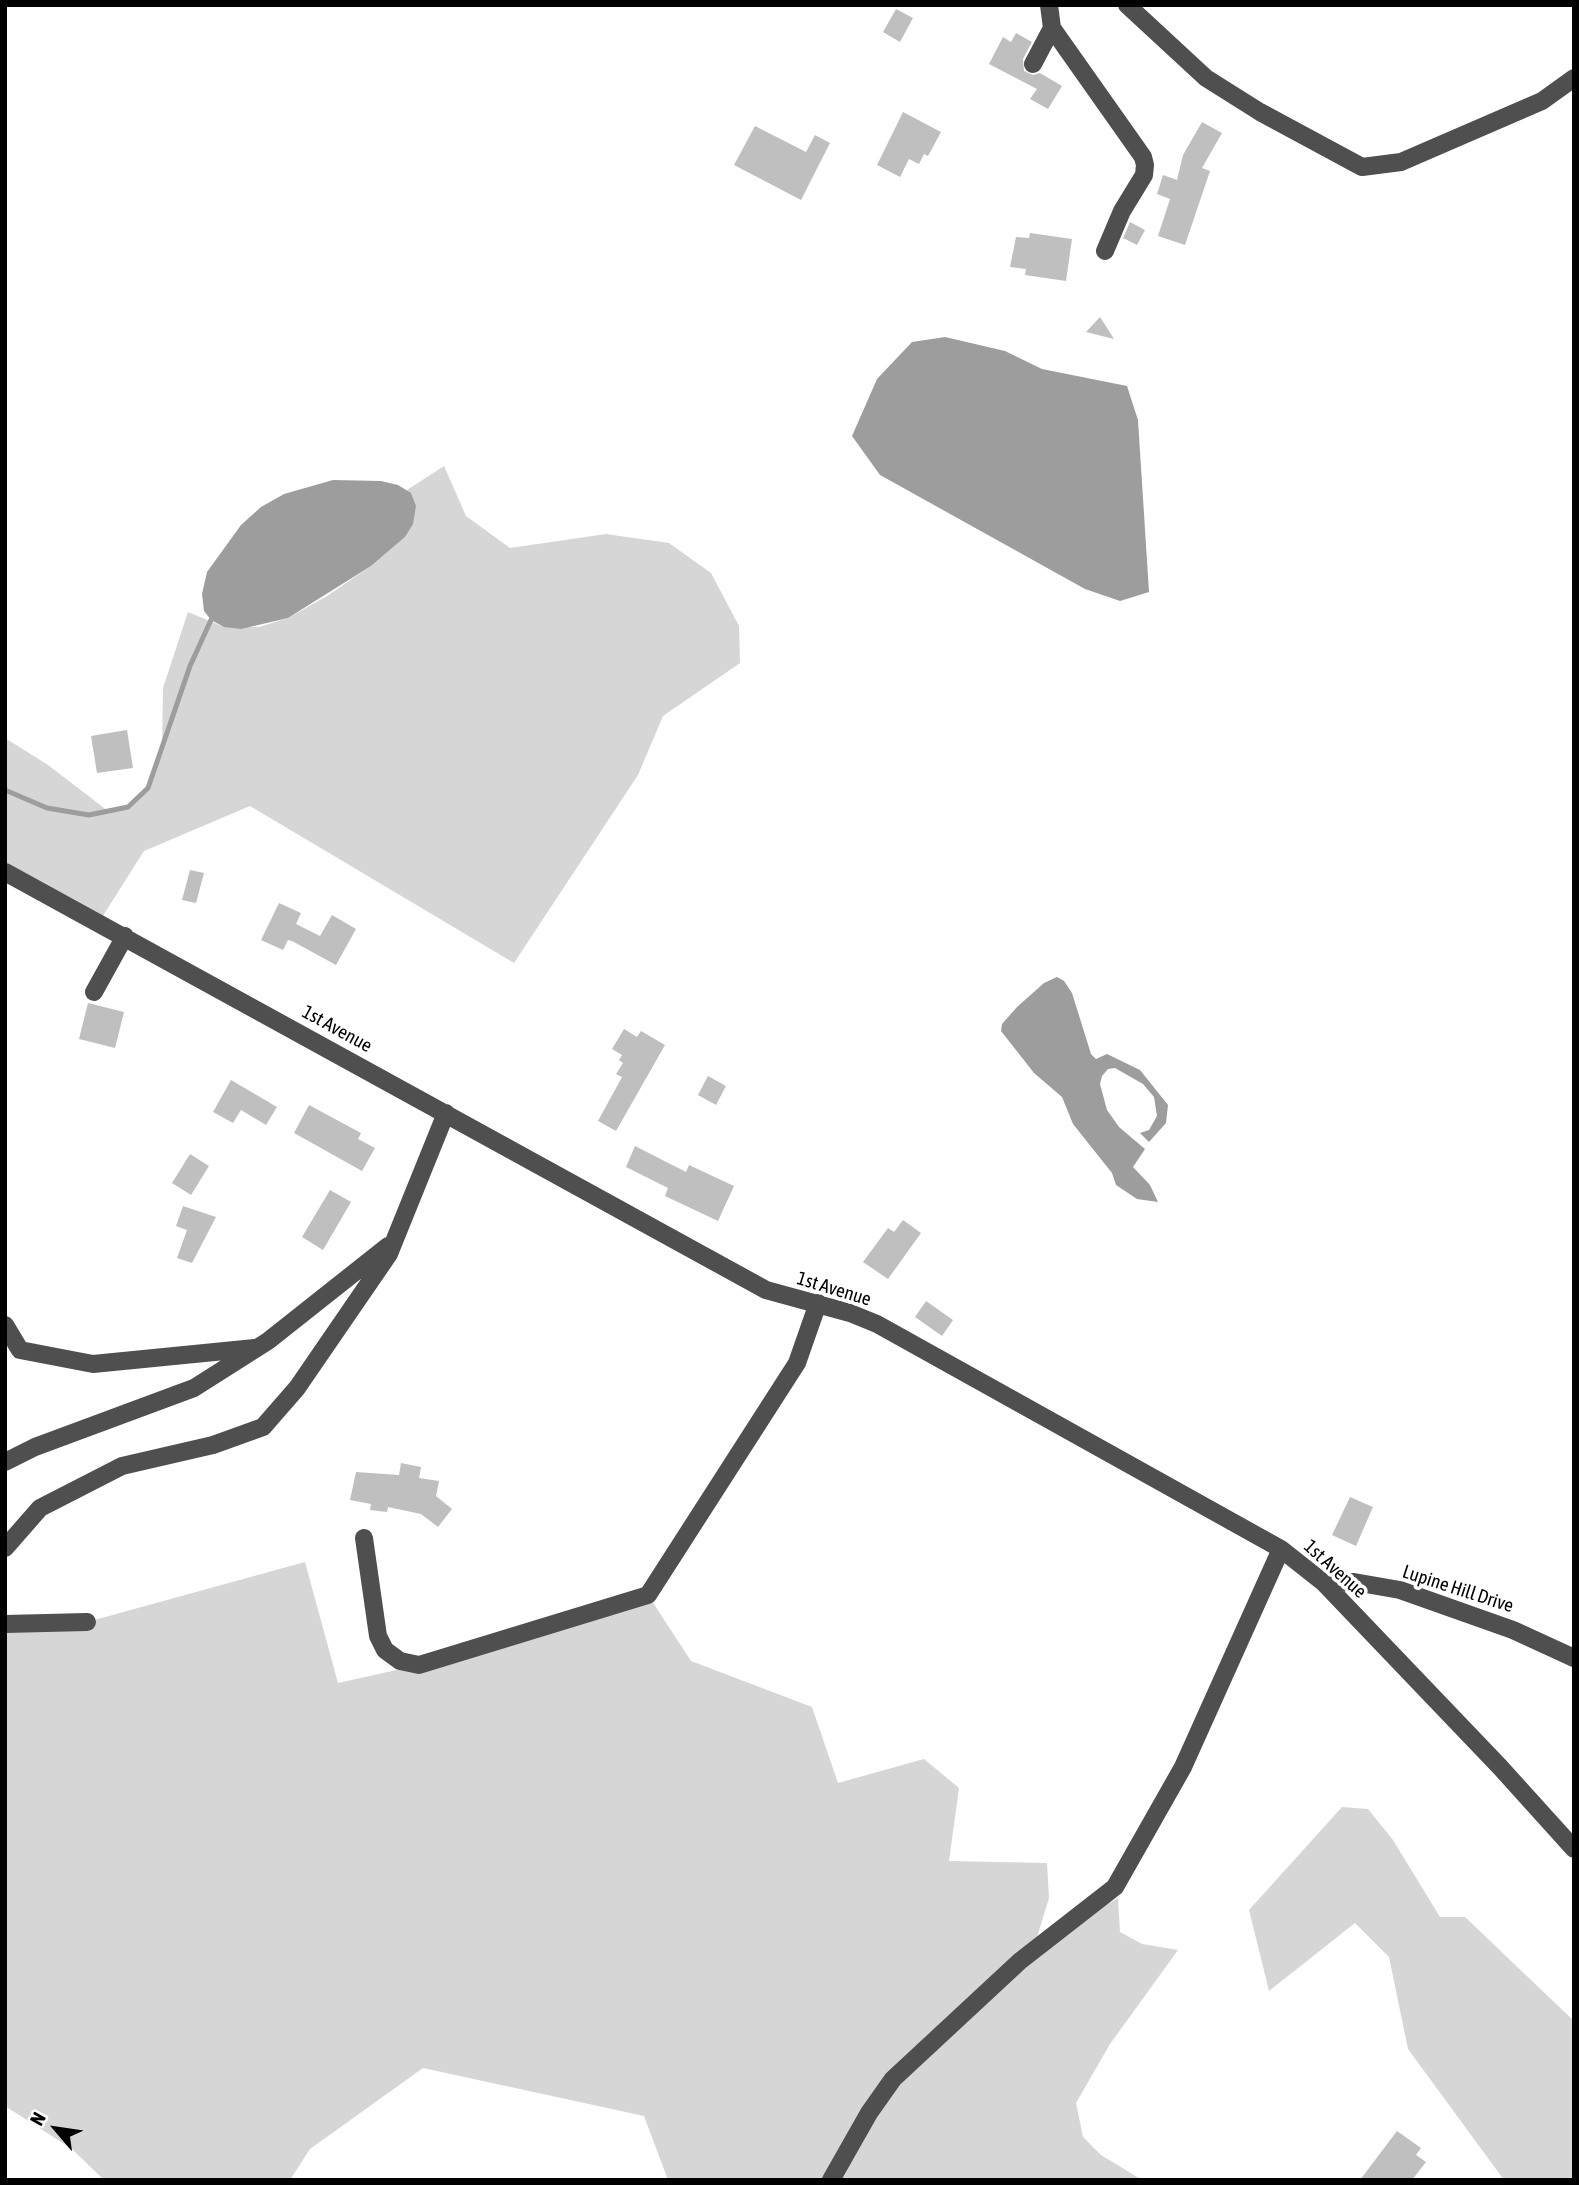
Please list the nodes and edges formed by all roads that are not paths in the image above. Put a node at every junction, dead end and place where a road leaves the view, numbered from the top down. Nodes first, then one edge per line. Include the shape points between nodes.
1 (1049, 5) edge
2 (1127, 5) edge
3 (1052, 28) junction
4 (1033, 64) dead end
5 (1574, 78) edge
6 (1105, 251) dead end
7 (5, 872) edge
8 (125, 936) junction
9 (94, 992) dead end
10 (446, 1113) junction
11 (396, 1239) junction
12 (818, 1303) junction
13 (5, 1325) edge
14 (258, 1347) junction
15 (5, 1462) edge
16 (364, 1538) dead end
17 (5, 1548) edge
18 (1282, 1549) junction
19 (1324, 1583) junction
20 (87, 1622) dead end
21 (5, 1624) edge
22 (1574, 1658) edge
23 (1574, 1849) edge
24 (831, 2180) edge

1 - 3 street
2 - 5 street via 1206,78 1362,167 1401,162 1542,101
3 - 4 street
3 - 6 street via 1145,165
7 - 8 street, 1st Avenue
8 - 9 street
8 - 10 street, 1st Avenue
10 - 11 street
10 - 12 street, 1st Avenue via 766,1290
11 - 14 street
11 - 17 street via 329,1344 263,1427 213,1445 122,1466 40,1508
12 - 16 street via 797,1363 648,1595 419,1665 400,1661 378,1636
12 - 18 street, 1st Avenue via 877,1324
13 - 14 street via 20,1350 93,1364
14 - 15 street via 194,1388
18 - 19 street, 1st Avenue
18 - 24 street via 1184,1767 1115,1887 1020,1961 893,2079
19 - 22 street, Lupine Hill Drive via 1354,1582 1400,1590 1513,1630
19 - 23 street, 1st Avenue
20 - 21 street

